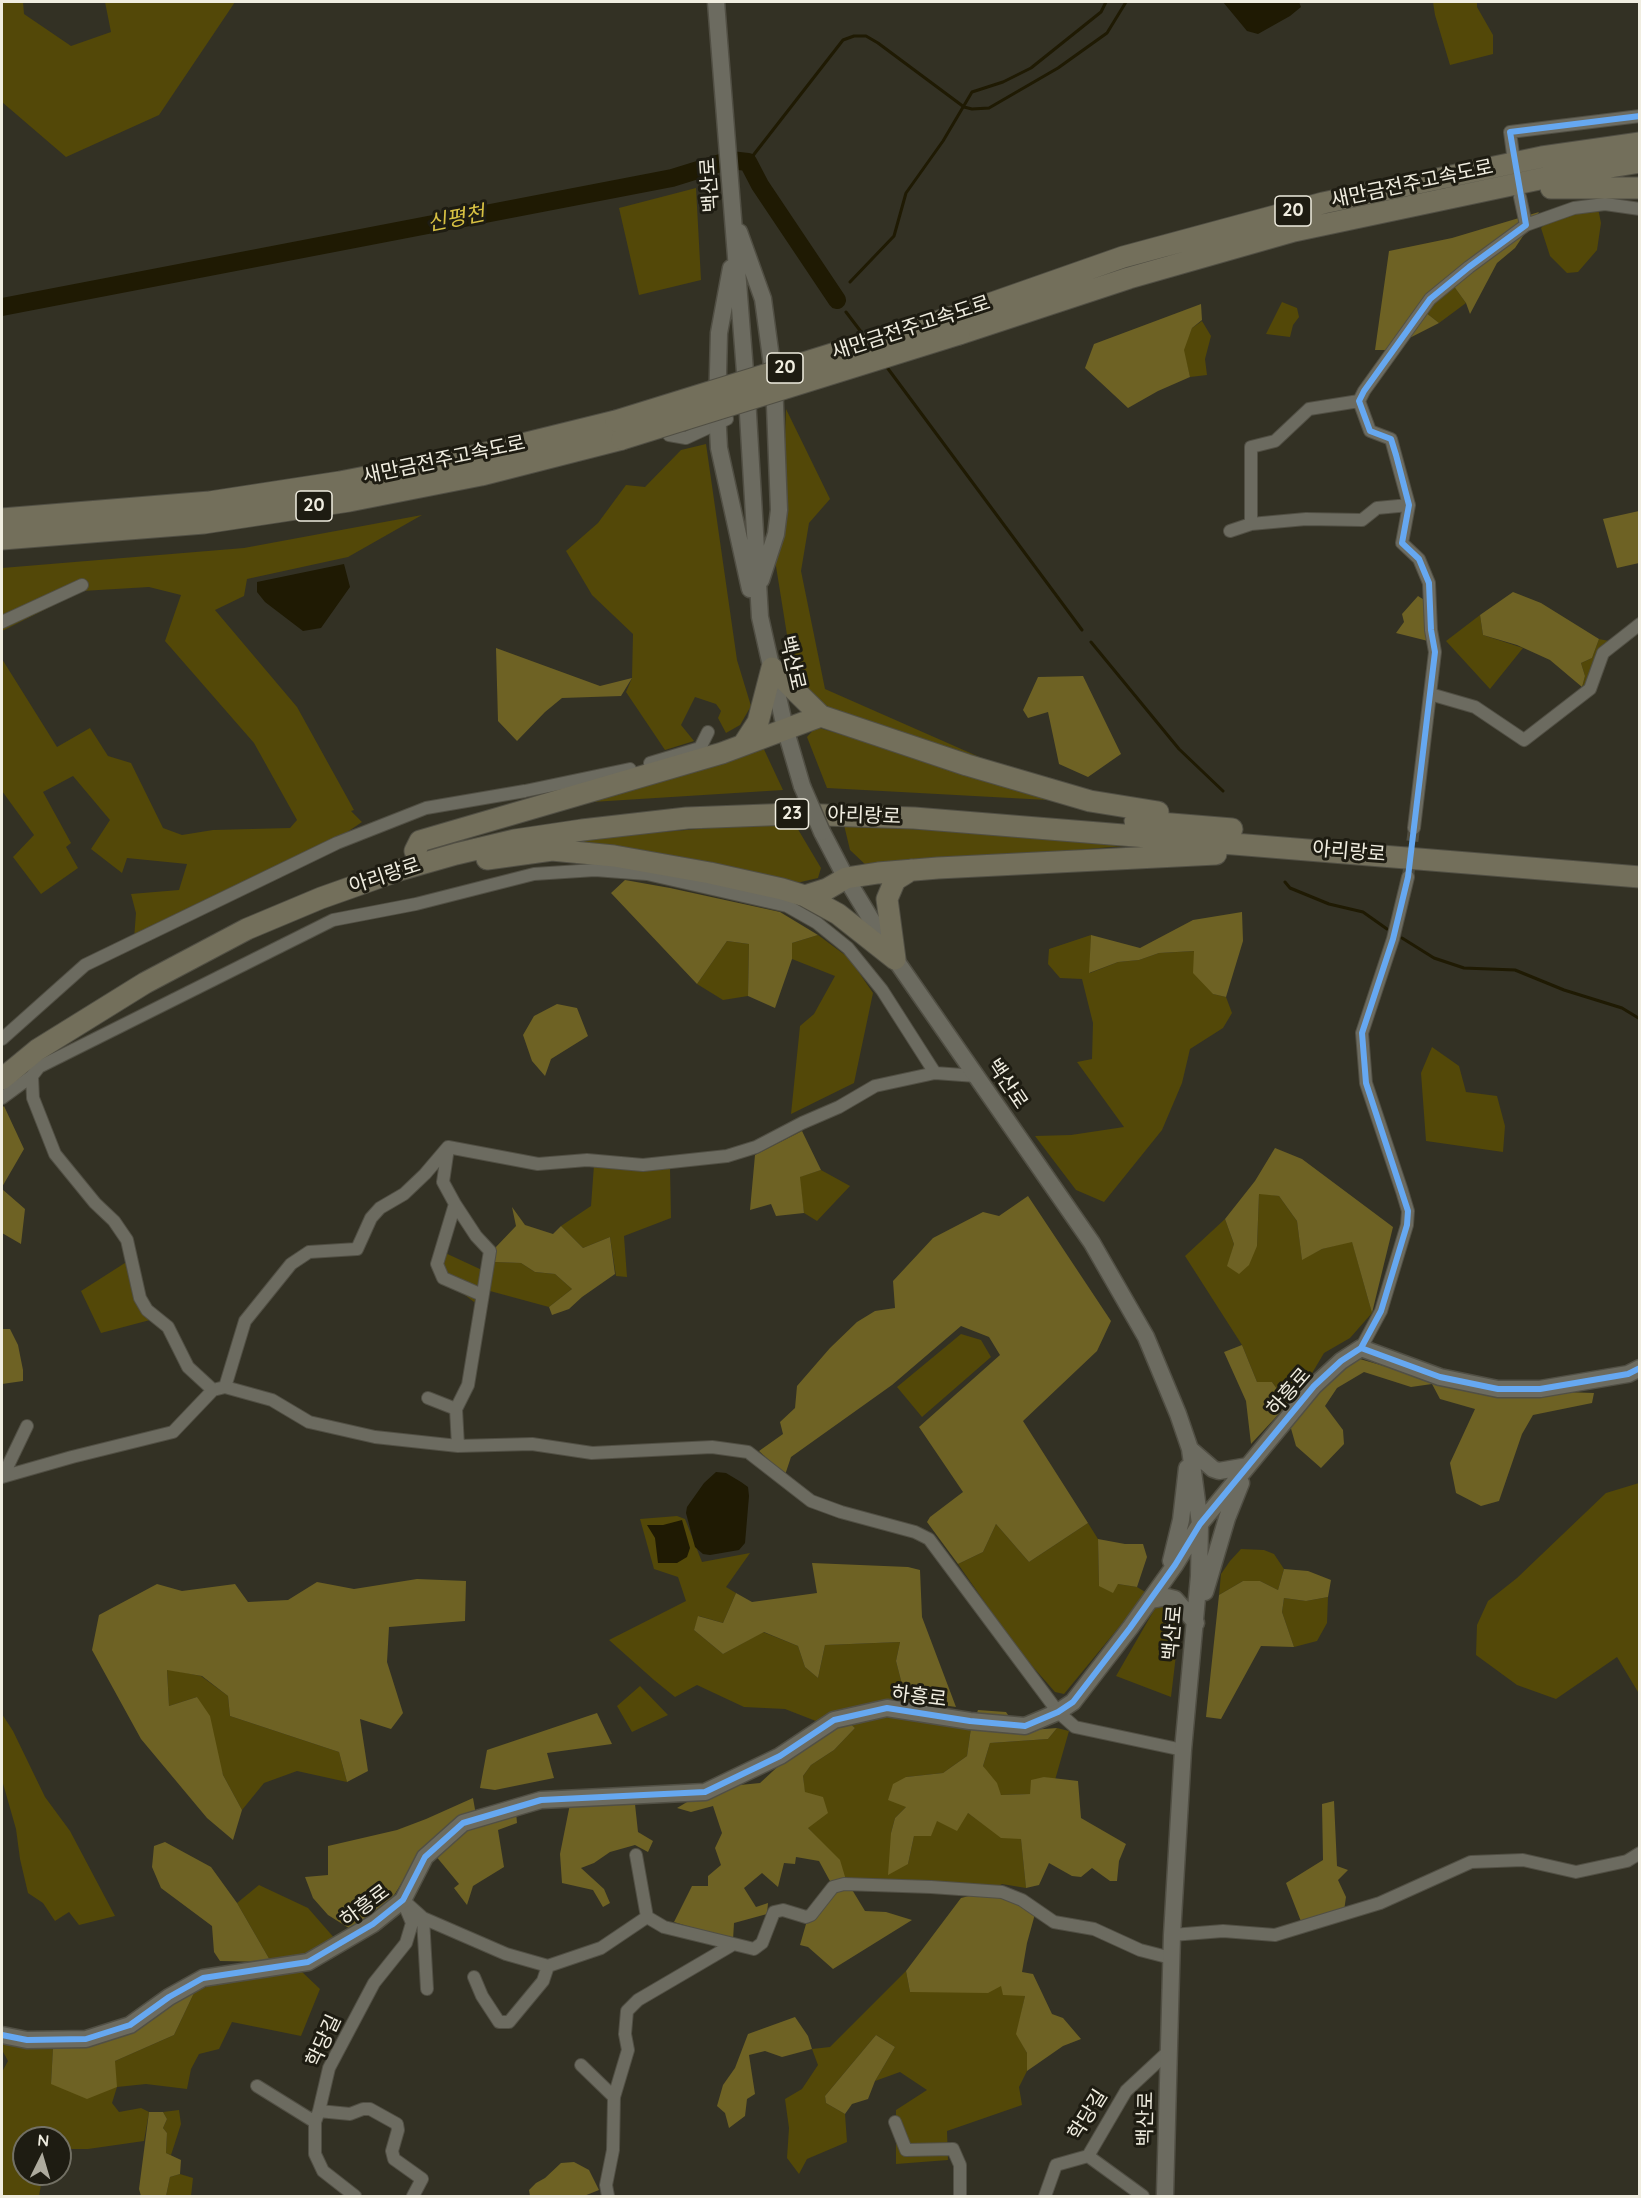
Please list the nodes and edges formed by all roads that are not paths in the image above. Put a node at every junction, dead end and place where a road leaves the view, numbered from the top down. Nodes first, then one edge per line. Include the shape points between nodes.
1 (716, 2) edge
2 (1640, 116) edge
3 (1640, 143) edge
4 (1514, 153) dead end
5 (1640, 162) edge
6 (1640, 188) edge
7 (1491, 189) junction
8 (1520, 197) dead end
9 (1640, 209) edge
10 (733, 216) junction
11 (1526, 225) junction
12 (735, 250) junction
13 (957, 325) junction
14 (1359, 401) junction
15 (723, 421) junction
16 (619, 430) junction
17 (669, 435) dead end
18 (1409, 505) junction
19 (2, 519) edge
20 (1251, 524) junction
21 (1230, 531) dead end
22 (2, 539) edge
23 (82, 585) dead end
24 (758, 589) junction
25 (760, 617) junction
26 (2, 622) edge
27 (1640, 624) edge
28 (772, 668) junction
29 (1430, 694) junction
30 (821, 716) junction
31 (785, 728) junction
32 (708, 732) dead end
33 (743, 745) junction
34 (1185, 824) junction
35 (1414, 828) tunnel mouth
36 (1305, 849) junction
37 (415, 851) junction
38 (456, 854) junction
39 (1640, 863) edge
40 (911, 870) junction
41 (1640, 876) edge
42 (1408, 877) tunnel mouth
43 (846, 878) junction
44 (805, 896) junction
45 (895, 959) junction
46 (2, 1039) edge
47 (2, 1062) edge
48 (934, 1073) junction
49 (32, 1076) junction
50 (976, 1076) junction
51 (2, 1079) edge
52 (2, 1098) edge
53 (448, 1147) junction
54 (455, 1204) junction
55 (482, 1295) junction
56 (1361, 1348) junction
57 (1640, 1368) edge
58 (219, 1389) junction
59 (428, 1398) dead end
60 (456, 1409) junction
61 (27, 1426) dead end
62 (458, 1446) junction
63 (1190, 1449) junction
64 (1248, 1466) junction
65 (2, 1476) edge
66 (1200, 1524) junction
67 (1168, 1574) junction
68 (1150, 1600) junction
69 (1196, 1623) junction
70 (1058, 1712) junction
71 (1183, 1750) junction
72 (1640, 1853) edge
73 (636, 1855) dead end
74 (403, 1900) junction
75 (647, 1917) junction
76 (423, 1918) junction
77 (1172, 1935) junction
78 (732, 1945) junction
79 (1171, 1958) junction
80 (548, 1966) junction
81 (474, 1977) dead end
82 (426, 1989) dead end
83 (2, 2034) edge
84 (1169, 2051) junction
85 (582, 2065) dead end
86 (257, 2086) dead end
87 (614, 2097) junction
88 (317, 2116) junction
89 (895, 2122) dead end
90 (1088, 2156) junction
91 (355, 2196) edge
92 (413, 2196) edge
93 (608, 2196) edge
94 (960, 2196) edge
95 (1045, 2196) edge
96 (1143, 2196) edge
97 (1164, 2196) edge

1 - 10 main road, 백산로
2 - 4 street via 1510,132
3 - 13 highway, 새만금전주고속도로 / 20 via 1542,157 1323,204 1123,257
5 - 7 highway, 새만금전주고속도로 / 20
6 - 7 highway
7 - 13 highway, 새만금전주고속도로 / 20 via 1294,231
8 - 11 street
9 - 11 street via 1605,204 1574,208
10 - 12 main road, 백산로
10 - 24 main road via 763,299 778,510 776,534
11 - 14 street via 1430,299
12 - 15 main road via 719,333 717,374
12 - 24 main road, 백산로
13 - 16 highway, 새만금전주고속도로 / 20, bridge
14 - 18 street via 1370,431 1391,439
14 - 20 street via 1309,409 1275,441 1251,447
15 - 17 street via 686,438
15 - 25 main road via 720,448 731,507 753,604
16 - 19 highway, 새만금전주고속도로 / 20 via 210,502
16 - 22 highway, 새만금전주고속도로 / 20 via 482,475 349,501 204,524
18 - 20 street via 1377,508 1362,520 1306,519
18 - 29 street via 1402,543 1419,559 1429,583 1435,652
20 - 21 street
23 - 26 street
24 - 25 main road, 백산로
25 - 28 main road, 백산로
27 - 29 street via 1603,653 1590,689 1524,740 1475,706
28 - 30 highway
28 - 31 main road, 백산로
28 - 33 highway via 758,722
29 - 35 street
30 - 31 highway
30 - 34 highway via 967,765 1090,801 1173,815
31 - 33 highway
31 - 43 main road, 백산로, bridge via 802,786
32 - 46 street via 700,748 620,772 426,808 337,843 85,965
33 - 37 highway via 420,841
34 - 37 highway, 아리랑로 / 23 via 848,802 732,802 574,818
34 - 39 highway, 아리랑로 / 23
36 - 38 highway, 아리랑로 / 23 via 914,818 794,814 687,818 582,830
36 - 40 highway via 1293,856 1194,854
36 - 41 highway, 아리랑로 / 23
37 - 47 highway, 아리랑로 / 23 via 271,904 166,955 79,1006
38 - 44 highway via 465,862 552,850 614,856 710,873
38 - 51 highway, 아리랑로 / 23 via 321,898 248,929 145,982 37,1050
40 - 43 highway
40 - 45 highway via 896,880 887,899
42 - 56 street via 1393,939 1362,1033 1366,1083 1408,1211 1407,1225 1381,1311
43 - 44 highway
43 - 45 main road, 백산로
44 - 45 highway via 838,914
45 - 50 main road, 백산로
48 - 49 street via 882,990 848,948 817,923 787,906 647,874 595,870 534,874 333,920 39,1067
48 - 50 street
48 - 53 street via 875,1086 756,1147 727,1156 643,1165 587,1160 538,1164
49 - 52 street
49 - 58 street via 33,1098 55,1154 127,1240 140,1298 147,1310 168,1327 188,1367
50 - 63 main road, 백산로 via 1092,1243 1141,1327
53 - 54 street via 443,1182
53 - 58 street via 404,1194 371,1218 357,1249 309,1252 291,1264 245,1321
54 - 55 street via 490,1251
54 - 55 street via 437,1264 442,1278
55 - 60 street via 468,1385
56 - 57 main road via 1440,1377 1498,1389 1540,1389 1628,1374
56 - 64 main road, 하흥로 via 1314,1386
58 - 62 street via 272,1400 309,1422 375,1437
58 - 65 street via 173,1432
59 - 60 street
60 - 62 street
61 - 65 street
62 - 70 street via 532,1444 591,1453 712,1447 748,1452 811,1501 929,1539
63 - 64 main road via 1219,1471
63 - 66 main road, 백산로
63 - 67 main road
64 - 66 main road, 하흥로
64 - 69 main road via 1227,1518
66 - 67 main road, 하흥로
66 - 69 main road, 백산로
67 - 68 main road, 하흥로
68 - 69 main road via 1175,1599
68 - 70 main road, 하흥로 via 1073,1702
69 - 71 main road, 백산로
70 - 71 street via 1075,1727
70 - 74 main road, 하흥로 via 1025,1726 887,1708 834,1720 780,1756 705,1792 541,1800 463,1823 425,1857
71 - 77 main road, 백산로
72 - 77 street via 1628,1861 1576,1872 1523,1860 1471,1862 1380,1903 1275,1935 1223,1931
73 - 75 street
74 - 76 street
74 - 83 main road, 하흥로 via 373,1924 308,1962 203,1978 130,2025 86,2039 27,2040
74 - 88 street, 학당길 via 412,1923 406,1943 374,1983 329,2068
75 - 78 street via 664,1927
75 - 80 street via 601,1948
76 - 80 street via 506,1954
76 - 82 street
77 - 79 main road, 백산로
78 - 79 street via 754,1949 762,1943 774,1912 783,1910 806,1917 833,1887 844,1884 1002,1892 1022,1900 1054,1922 1094,1929 1140,1950
78 - 87 street via 638,2000 627,2011 628,2050
79 - 84 main road, 백산로
80 - 81 street via 543,1981 509,2022 499,2022
84 - 90 street, 학당길 via 1126,2091
84 - 97 main road, 백산로
85 - 87 street
86 - 88 street
87 - 93 street
88 - 91 street, 학당길 via 315,2154 323,2171
88 - 92 street via 370,2109 397,2124 394,2159 422,2179
89 - 94 street via 906,2150 953,2149 960,2165
90 - 95 street, 학당길 via 1056,2165
90 - 96 street

